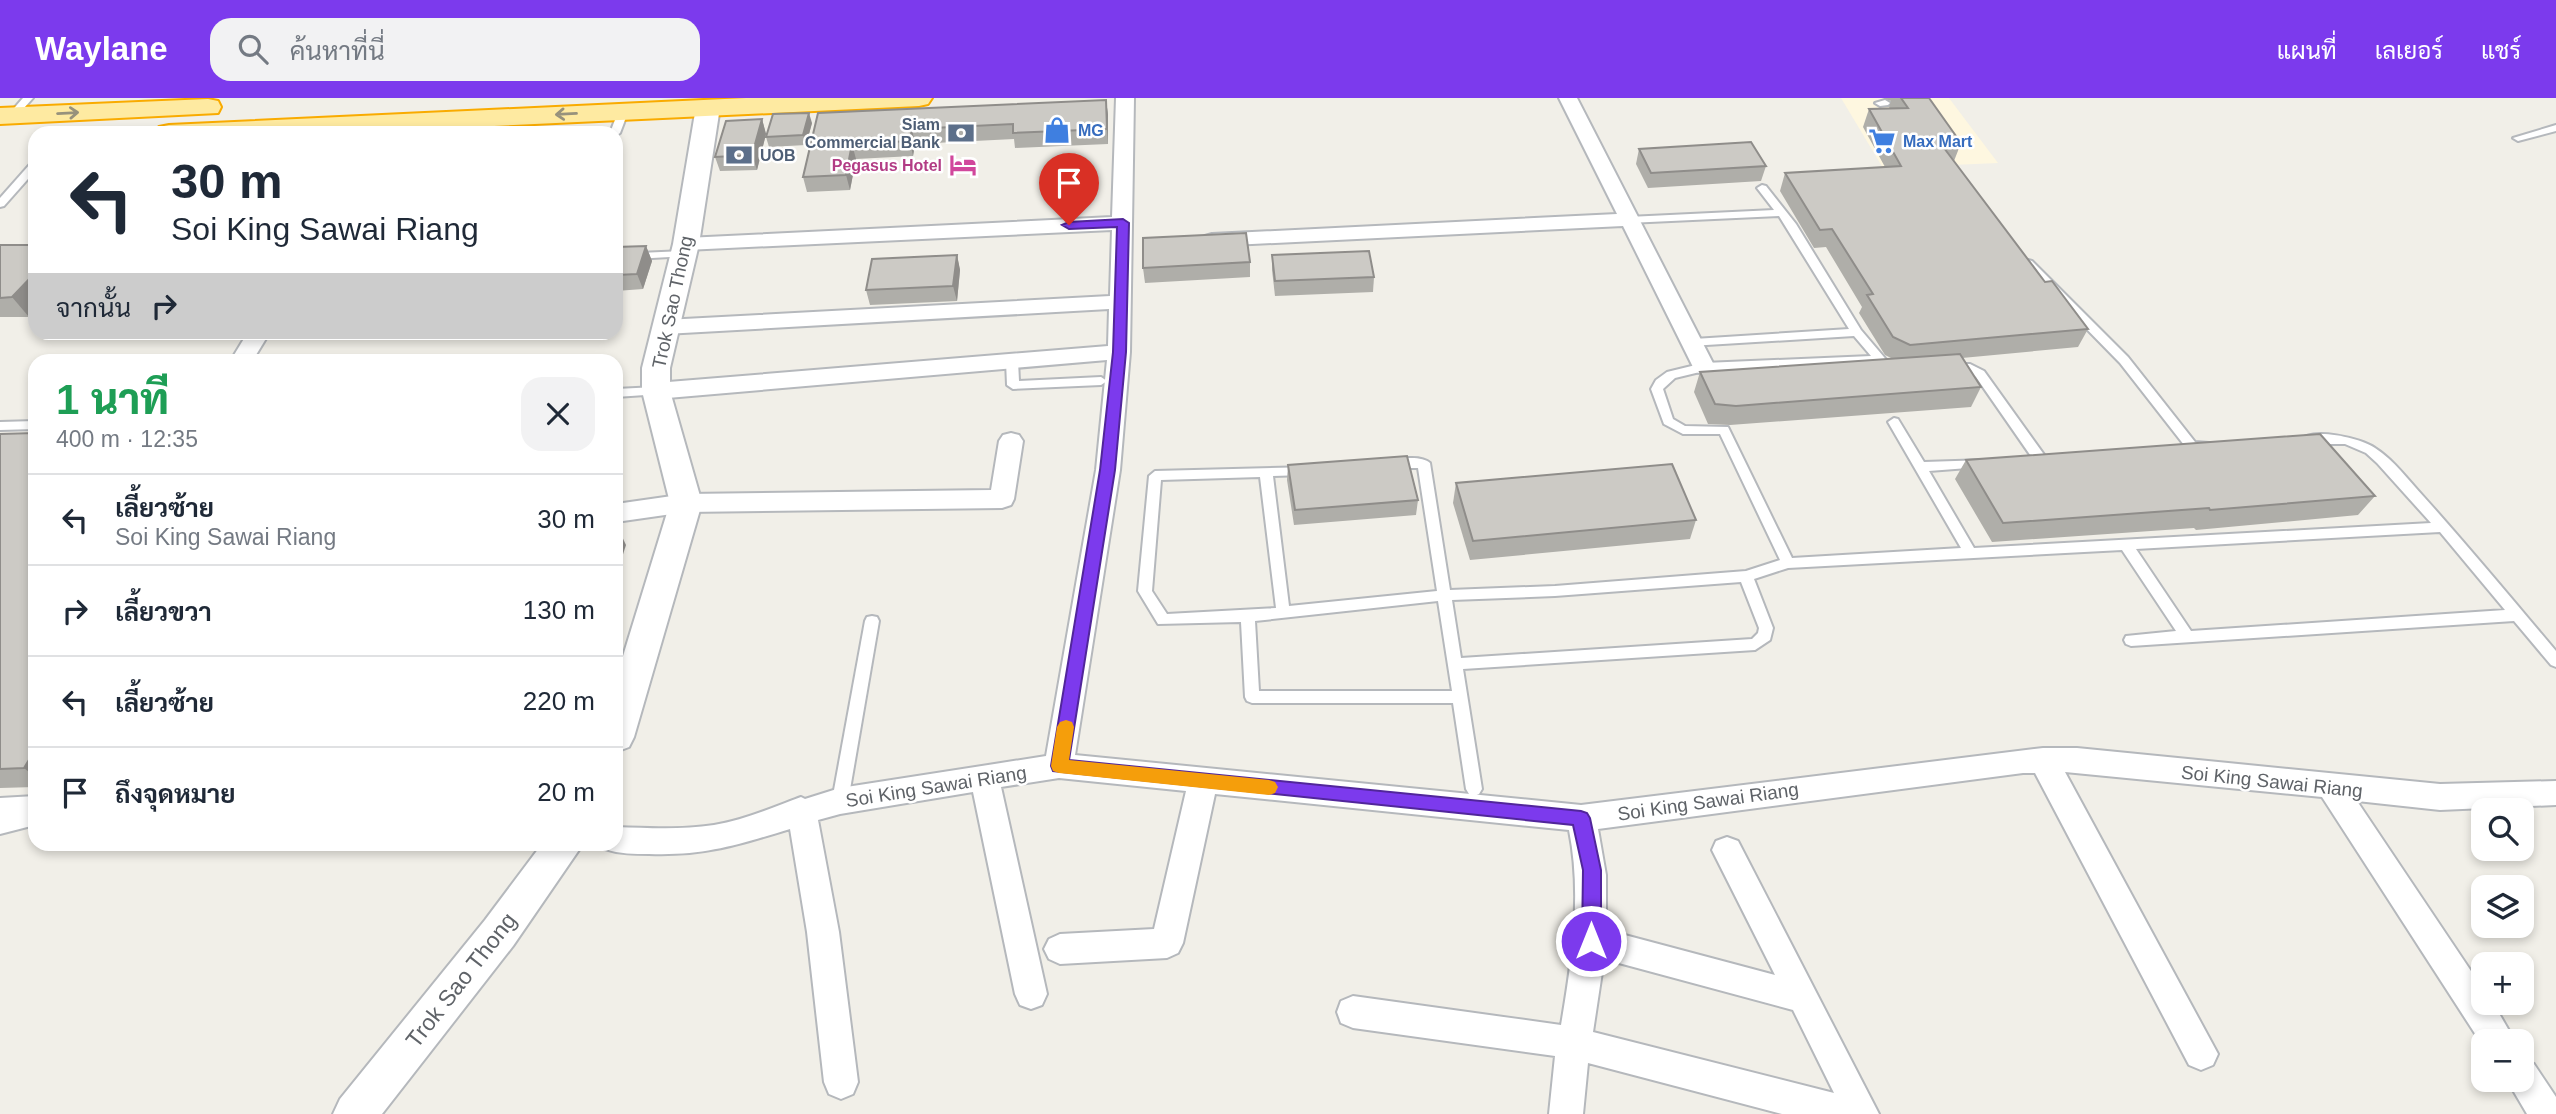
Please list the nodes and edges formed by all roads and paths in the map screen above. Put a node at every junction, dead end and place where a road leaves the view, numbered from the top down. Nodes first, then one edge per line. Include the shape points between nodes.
1 (415, 98) edge
2 (919, 98) edge
3 (1125, 98) edge
4 (1568, 98) edge
5 (709, 103) edge
6 (13, 110) edge
7 (619, 122) edge
8 (461, 126) edge
9 (2556, 128) edge
10 (2518, 138) dead end
11 (28, 139) edge
12 (0, 141) edge
13 (28, 173) edge
14 (1762, 188) dead end
15 (0, 204) edge
16 (1782, 213) junction
17 (1628, 220) junction
18 (1127, 237) junction
19 (1191, 241) edge
20 (685, 249) junction
21 (2020, 255) edge
22 (623, 256) edge
23 (1121, 302) junction
24 (665, 327) junction
25 (1857, 332) junction
26 (1694, 343) junction
27 (1119, 352) junction
28 (1879, 360) junction
29 (1012, 361) junction
30 (1704, 367) junction
31 (1936, 369) edge
32 (1899, 370) edge
33 (1101, 381) dead end
34 (656, 391) junction
35 (623, 393) edge
36 (1894, 422) dead end
37 (28, 425) edge
38 (0, 426) edge
39 (2294, 440) edge
40 (1011, 441) dead end
41 (2218, 446) edge
42 (2040, 459) edge
43 (2000, 462) edge
44 (1371, 466) edge
45 (1922, 467) junction
46 (1318, 469) edge
47 (1266, 472) junction
48 (686, 503) junction
49 (623, 512) edge
50 (2443, 527) junction
51 (2127, 546) junction
52 (1971, 554) junction
53 (1788, 563) junction
54 (1746, 576) junction
55 (1446, 596) junction
56 (1283, 611) junction
57 (2515, 615) junction
58 (1248, 616) junction
59 (872, 621) dead end
60 (2188, 638) junction
61 (2131, 640) dead end
62 (2556, 661) edge
63 (1455, 664) junction
64 (1460, 697) junction
65 (623, 714) edge
66 (2043, 760) junction
67 (1059, 766) junction
68 (984, 776) junction
69 (1203, 781) junction
70 (2331, 787) junction
71 (1474, 789) dead end
72 (2556, 793) edge
73 (840, 801) junction
74 (28, 803) edge
75 (0, 805) edge
76 (801, 810) junction
77 (28, 814) edge
78 (1581, 818) junction
79 (0, 821) edge
80 (623, 840) edge
81 (1727, 850) dead end
82 (559, 851) edge
83 (1591, 941) junction
84 (1060, 949) dead end
85 (1031, 994) dead end
86 (1804, 998) junction
87 (1353, 1012) dead end
88 (2491, 1029) edge
89 (1574, 1043) junction
90 (2201, 1054) dead end
91 (841, 1082) dead end
92 (2533, 1092) edge
93 (355, 1114) edge
94 (1566, 1114) edge
95 (1847, 1114) edge
96 (1862, 1114) edge
97 (2547, 1114) edge

6 -> 1 highway
2 - 5 highway
3 - 18 street
4 - 17 street
5 - 7 highway
5 - 20 street, Trok Sao Thong
7 -> 8 highway
9 - 10 lane
11 - 12 highway
13 - 15 lane
14 - 16 lane
16 - 17 lane
16 - 25 lane
17 - 19 street
17 - 26 street
18 - 20 street
18 - 23 street
20 - 22 lane
20 - 24 street, Trok Sao Thong
21 - 41 lane via 2124,360 2185,448
23 - 24 street
23 - 27 street
24 - 34 street, Trok Sao Thong
25 - 26 lane
25 - 28 lane
26 - 30 street
27 - 29 street
27 - 67 street via 1108,470
28 - 30 lane
28 - 32 lane
29 - 33 lane via 1013,385
29 - 34 street
30 - 53 lane via 1676,372 1660,382 1657,388 1668,422 1683,430 1724,430
31 - 42 lane via 1970,368 1980,374
34 - 35 lane
34 - 48 street, Trok Sao Thong
36 - 45 lane
37 - 38 lane
39 - 50 lane via 2332,438 2370,450
40 - 48 street via 1002,499
43 - 45 lane
44 - 55 lane via 1424,463
45 - 52 lane
46 - 47 lane
47 - 56 lane
47 - 58 lane via 1155,476 1145,592 1163,620
48 - 49 street
48 - 65 street
50 - 51 lane
50 - 57 lane
51 - 52 lane
51 - 60 lane
52 - 53 lane
53 - 54 lane
54 - 55 lane
54 - 63 lane via 1766,628 1765,636 1755,644
55 - 56 lane
55 - 63 lane
56 - 58 lane
57 - 60 lane
57 - 62 lane
58 - 64 lane via 1252,697
59 - 73 lane
60 - 61 lane
63 - 64 lane
64 - 71 lane
66 - 70 street, Soi King Sawai Riang
66 - 78 street, Soi King Sawai Riang
66 - 90 street
67 - 68 street, Soi King Sawai Riang
67 - 69 street, Soi King Sawai Riang
68 - 73 street, Soi King Sawai Riang
68 - 85 street
69 - 78 street, Soi King Sawai Riang
69 - 84 street via 1167,943
70 - 72 street, Soi King Sawai Riang via 2440,797
70 - 88 street
73 - 76 street, Soi King Sawai Riang
74 - 75 lane
76 - 80 street, Soi King Sawai Riang via 716,838
76 - 91 street via 824,932
77 - 79 street
78 - 83 street via 1592,870
81 - 86 street
82 - 93 street, Trok Sao Thong
83 - 86 street
83 - 89 street
86 - 96 street
87 - 89 street
89 - 94 street
89 - 95 street
92 - 97 street

